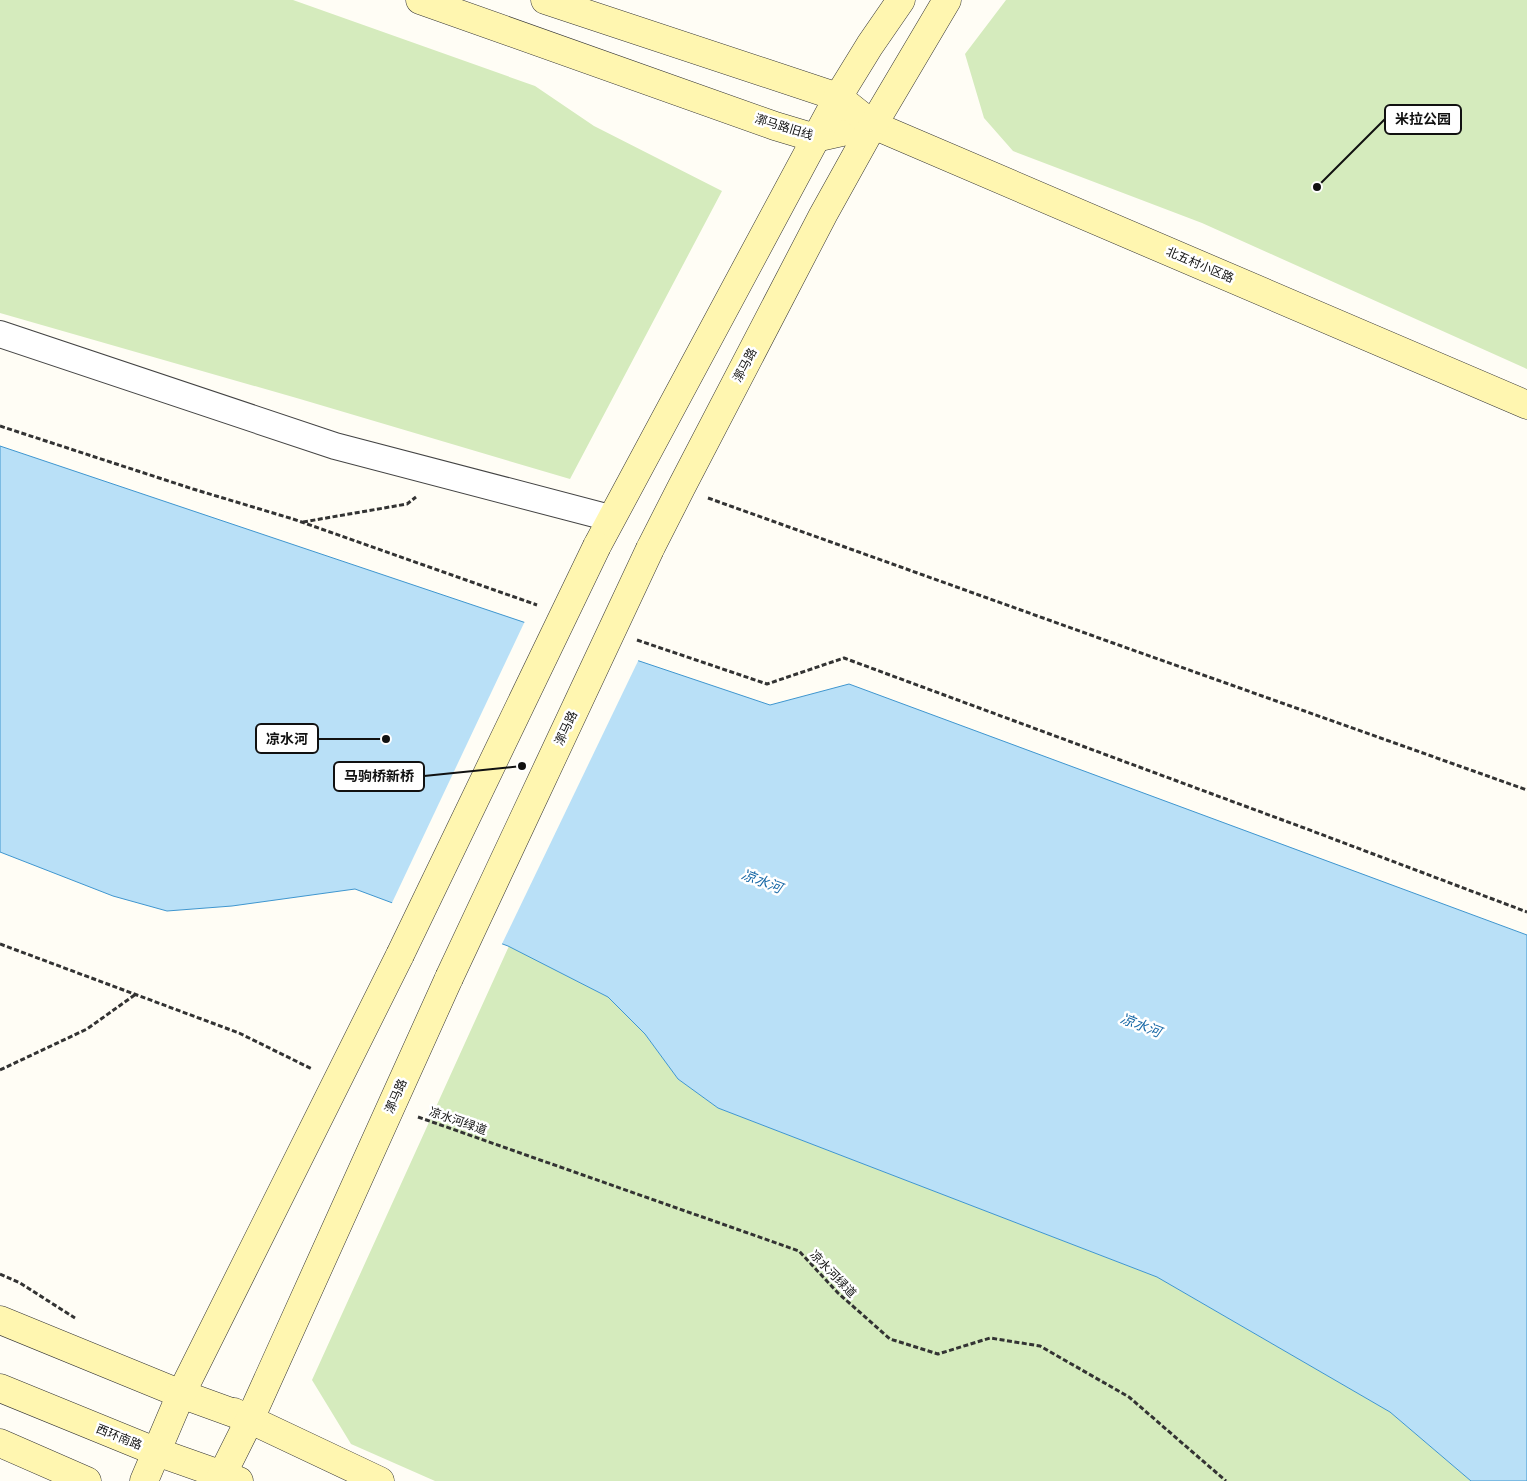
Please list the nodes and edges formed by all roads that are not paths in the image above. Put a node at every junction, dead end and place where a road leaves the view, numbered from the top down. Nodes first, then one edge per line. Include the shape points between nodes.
1 (420, 0) edge
2 (545, 0) edge
3 (901, 0) edge
4 (947, 0) edge
5 (838, 97) junction
6 (873, 125) junction
7 (815, 138) junction
8 (0, 334) edge
9 (1527, 405) edge
10 (610, 518) junction
11 (0, 1320) edge
12 (0, 1388) edge
13 (183, 1390) junction
14 (250, 1419) junction
15 (0, 1443) edge
16 (157, 1452) junction
17 (227, 1479) edge
18 (87, 1481) edge
19 (144, 1481) edge
20 (380, 1481) edge

1 - 7 main road, 漷马路旧线
2 - 5 main road
3 - 5 main road
4 - 6 main road, 漷马路
5 - 6 main road
5 - 7 main road
6 - 7 main road, 漷马路旧线
6 - 9 main road, 北五村小区路
6 - 14 main road, 漷马路, bridge via 650,549 449,978
7 - 10 main road
8 - 10 street via 336,446
10 - 13 main road, bridge via 400,955
11 - 13 main road
12 - 16 main road, 西环南路
13 - 14 main road
13 - 16 main road
14 - 17 main road, 漷马路
14 - 20 main road
15 - 18 main road
16 - 17 main road, 西环南路
16 - 19 main road

